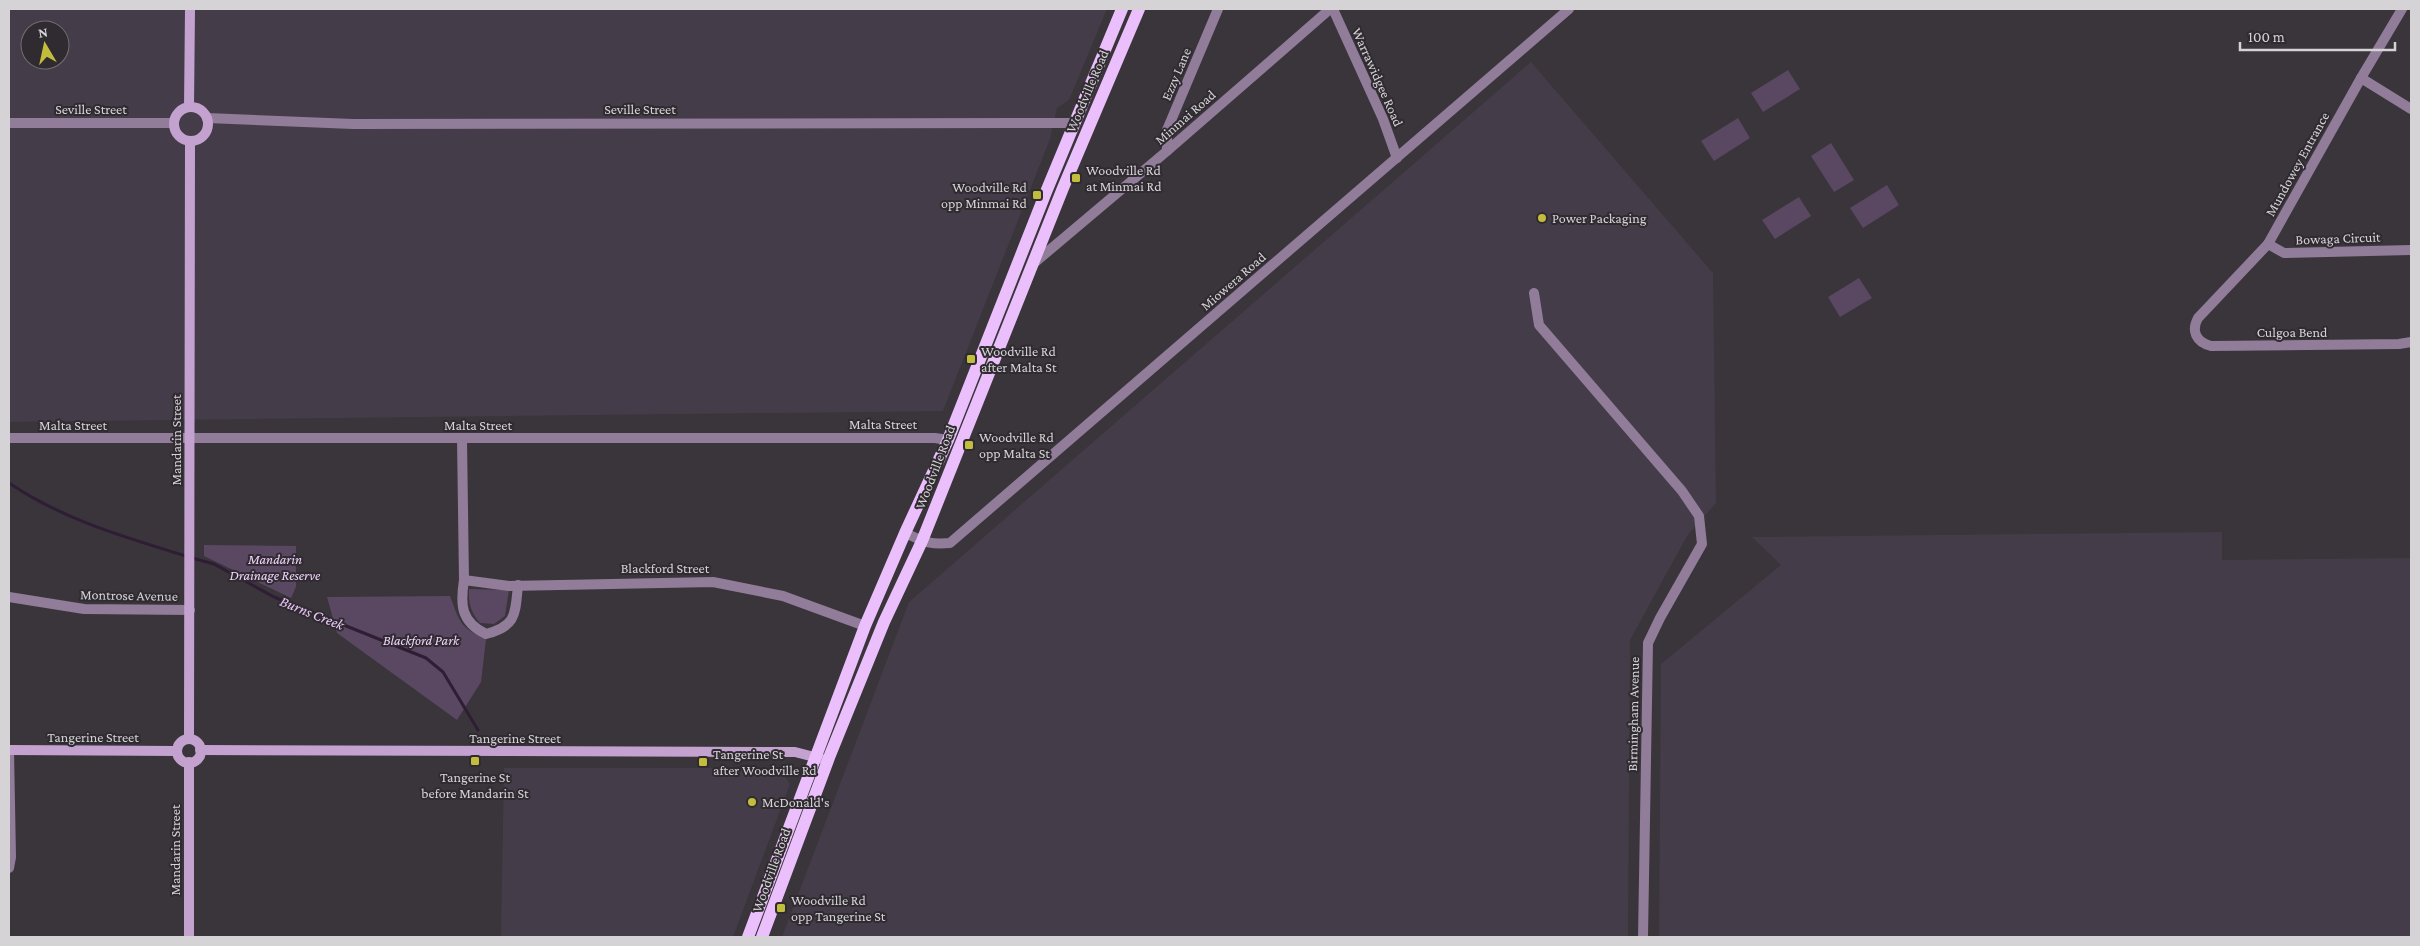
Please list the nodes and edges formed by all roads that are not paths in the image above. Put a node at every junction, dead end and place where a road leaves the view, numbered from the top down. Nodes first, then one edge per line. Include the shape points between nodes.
1 (190, 9) edge
2 (1122, 9) edge
3 (1139, 9) edge
4 (1218, 9) edge
5 (1331, 9) edge
6 (1569, 9) edge
7 (2402, 9) edge
8 (2361, 78) junction
9 (190, 107) junction
10 (2411, 108) edge
11 (207, 118) junction
12 (9, 123) edge
13 (174, 123) junction
14 (1073, 124) junction
15 (190, 141) junction
16 (1167, 151) junction
17 (1396, 158) junction
18 (2268, 244) junction
19 (2411, 250) edge
20 (1033, 264) junction
21 (1534, 293) dead end
22 (2198, 318) joint
23 (2411, 342) edge
24 (9, 438) edge
25 (190, 438) junction
26 (462, 439) junction
27 (948, 440) junction
28 (905, 533) junction
29 (922, 542) junction
30 (464, 580) junction
31 (518, 585) junction
32 (9, 598) edge
33 (190, 610) junction
34 (865, 626) junction
35 (189, 739) junction
36 (9, 750) edge
37 (200, 750) junction
38 (177, 751) junction
39 (816, 756) junction
40 (828, 761) junction
41 (189, 762) junction
42 (9, 868) edge
43 (189, 937) edge
44 (748, 937) edge
45 (762, 937) edge
46 (1644, 937) edge

1 - 9 street
2 - 14 main road, Woodville Road
3 - 20 main road, Woodville Road
4 - 16 street, Ezzy Lane via 1167,130
5 - 16 street, Minmai Road
5 - 17 street, Warrawidgee Road via 1383,119
6 - 17 street, Miowera Road
7 - 8 street, Mundowey Entrance
8 - 10 street
8 - 18 street, Mundowey Entrance
9 - 11 street via 202,110
9 - 13 street via 178,112
11 - 14 street, Seville Street via 353,124
11 - 15 street via 204,134
12 - 13 street, Seville Street
13 - 15 street via 178,135
14 - 27 main road, Woodville Road
15 - 25 street, Mandarin Street
16 - 20 street, Minmai Road
17 - 29 street, Miowera Road via 950,543
18 - 19 street, Bowaga Circuit via 2284,253
18 - 22 street, Mundowey Entrance
20 - 29 main road, Woodville Road
21 - 46 street, Birmingham Avenue via 1539,325 1682,491 1698,516 1702,544 1648,643
22 - 23 street, Culgoa Bend via 2194,326 2197,338 2210,346
24 - 25 street, Malta Street
25 - 26 street, Malta Street
25 - 33 street, Mandarin Street
26 - 27 street, Malta Street
26 - 30 street
27 - 28 main road, Woodville Road
28 - 29 street, Miowera Road
28 - 34 main road, Woodville Road
29 - 40 main road, Woodville Road via 884,622
30 - 31 street, Blackford Street
30 - 31 street via 461,599 466,617 473,628 486,634 502,630 512,619
31 - 34 street, Blackford Street via 712,582 783,596
32 - 33 street, Montrose Avenue via 84,609
33 - 35 street, Mandarin Street
34 - 39 main road, Woodville Road
35 - 37 street via 198,743
35 - 38 street via 180,742
36 - 38 street, Tangerine Street
36 - 42 street
37 - 39 street, Tangerine Street via 795,752
37 - 41 street via 198,758
38 - 41 street via 181,759
39 - 40 street, Tangerine Street
39 - 44 main road, Woodville Road
40 - 45 main road, Woodville Road
41 - 43 street, Mandarin Street

